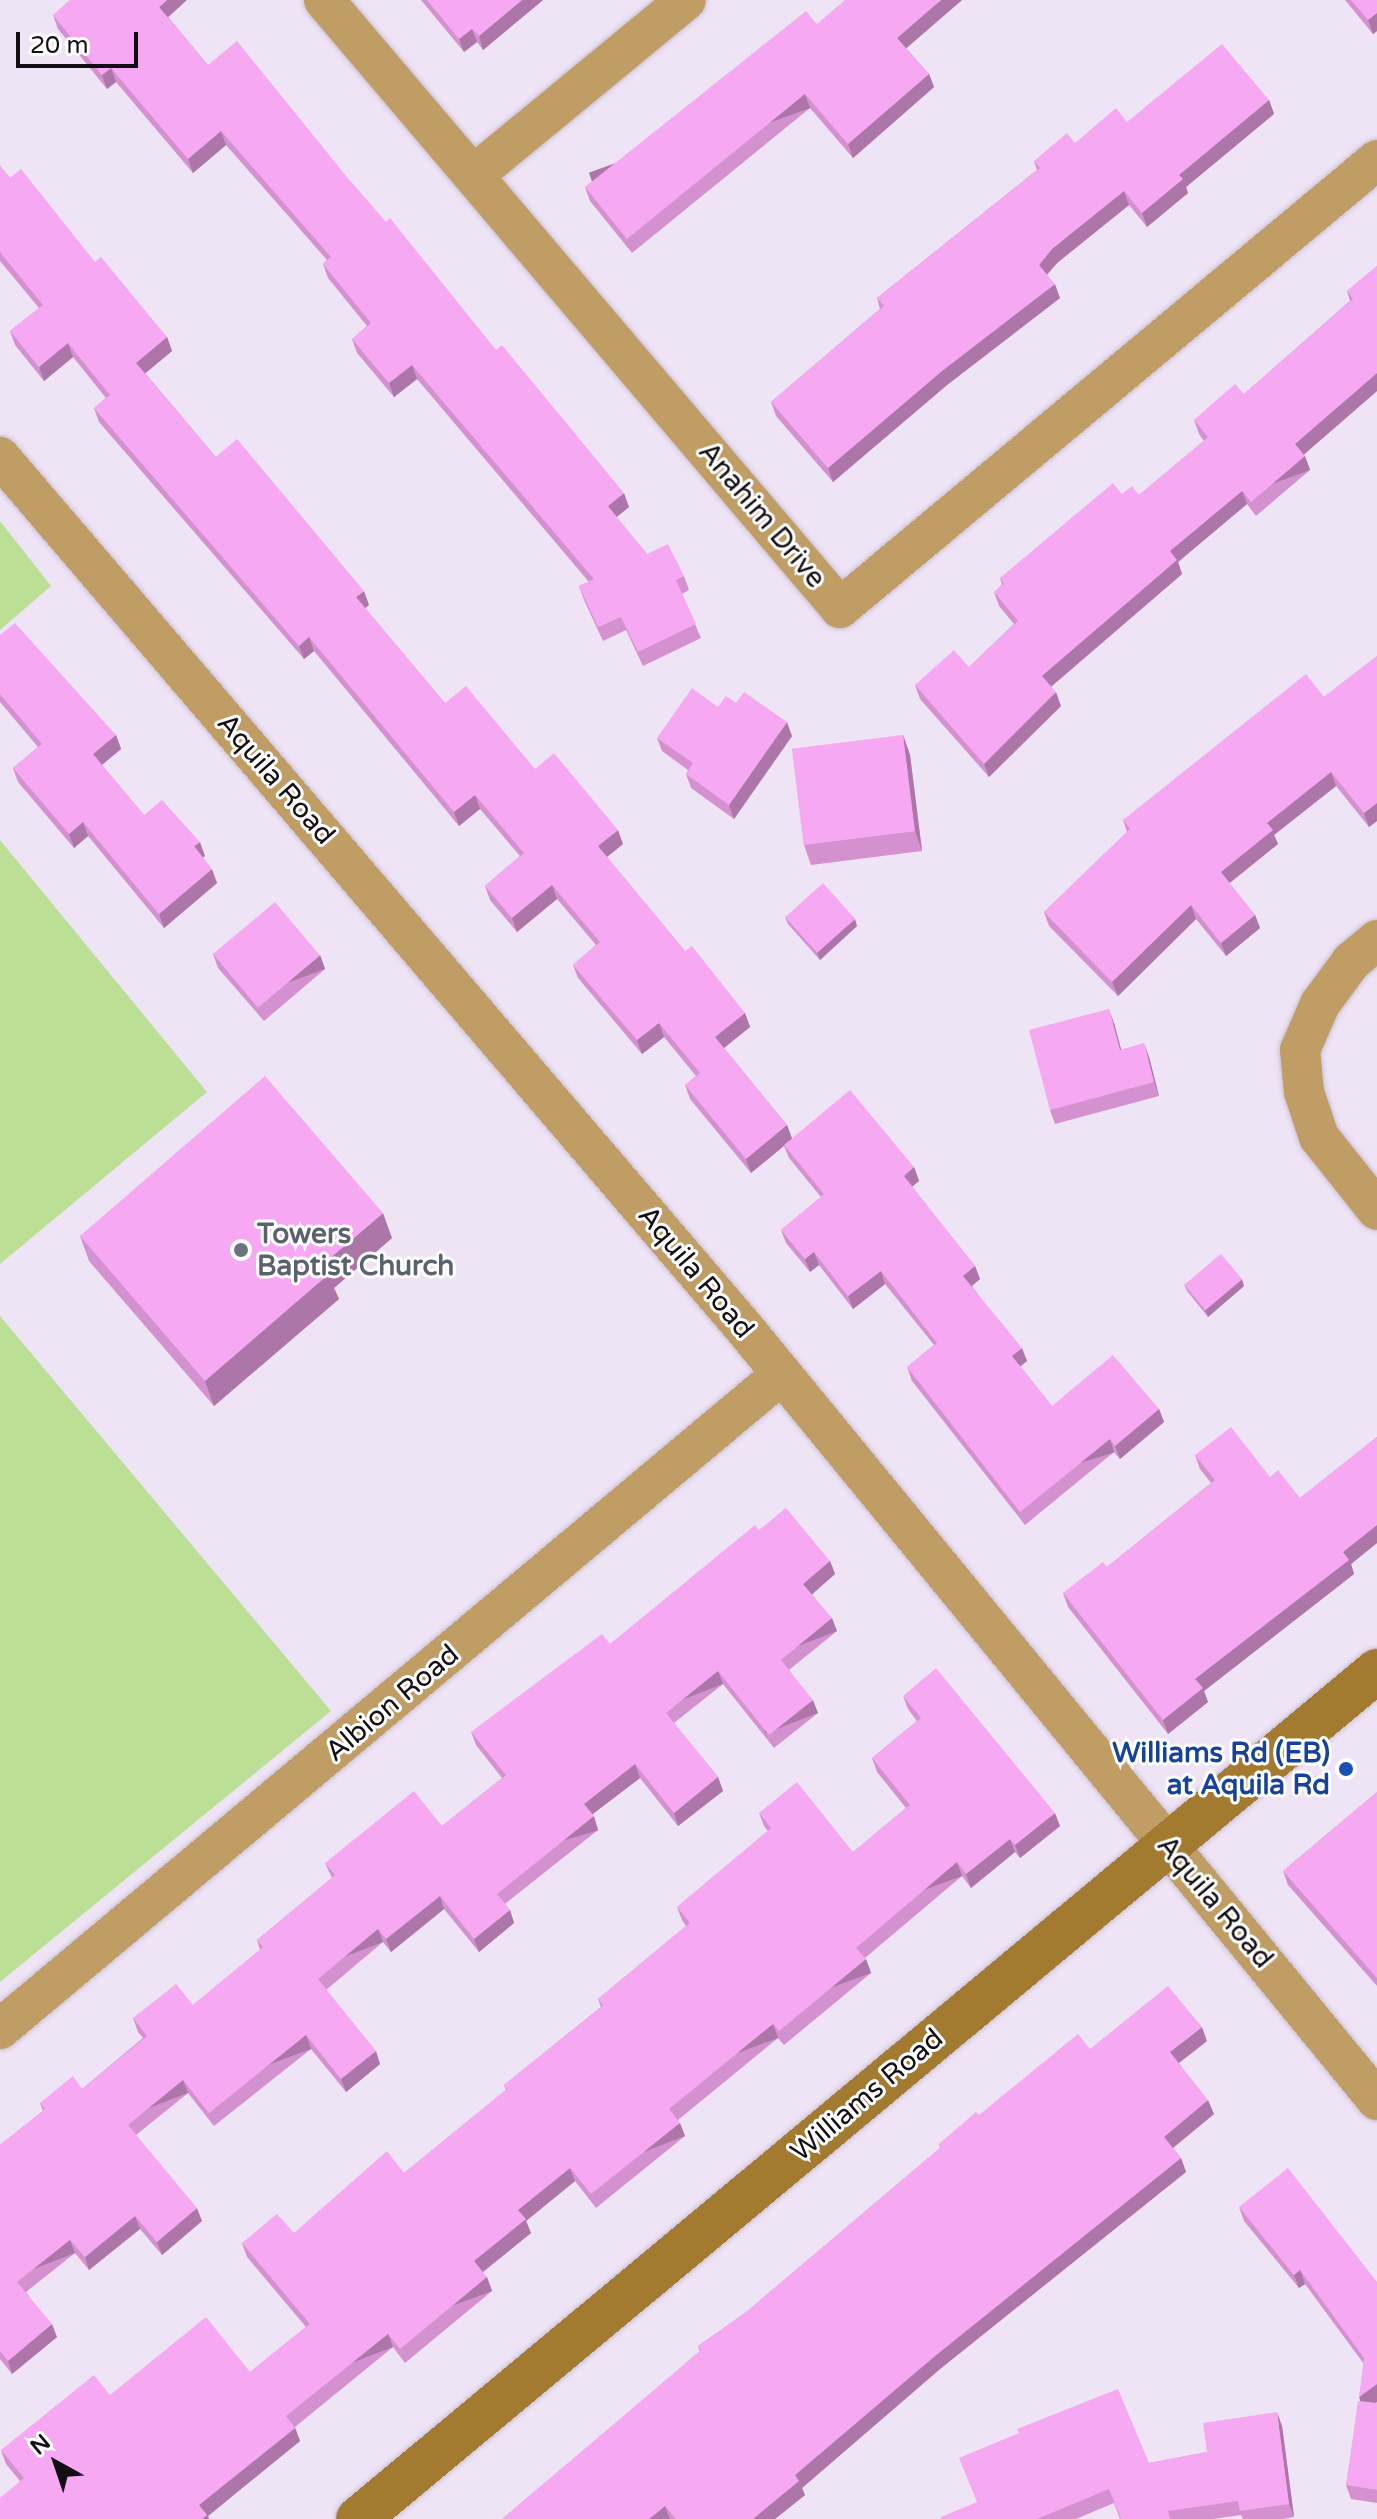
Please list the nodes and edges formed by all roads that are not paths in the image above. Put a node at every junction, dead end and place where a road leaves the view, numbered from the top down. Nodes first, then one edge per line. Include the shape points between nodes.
1 (324, 0) edge
2 (686, 0) edge
3 (1377, 160) edge
4 (475, 174) junction
5 (0, 457) edge
6 (1377, 940) edge
7 (1377, 1210) edge
8 (782, 1374) junction
9 (1377, 1671) edge
10 (1167, 1846) junction
11 (0, 2029) edge
12 (1377, 2100) edge
13 (358, 2519) edge

1 - 4 street, Anahim Drive
2 - 4 street
3 - 4 street, Anahim Drive via 840,608
5 - 8 street, Aquila Road
6 - 7 street via 1351,962 1320,1004 1300,1050 1304,1092 1319,1137
8 - 10 street, Aquila Road
8 - 11 street, Albion Road
9 - 10 street, Williams Road
10 - 12 street, Aquila Road
10 - 13 street, Williams Road

